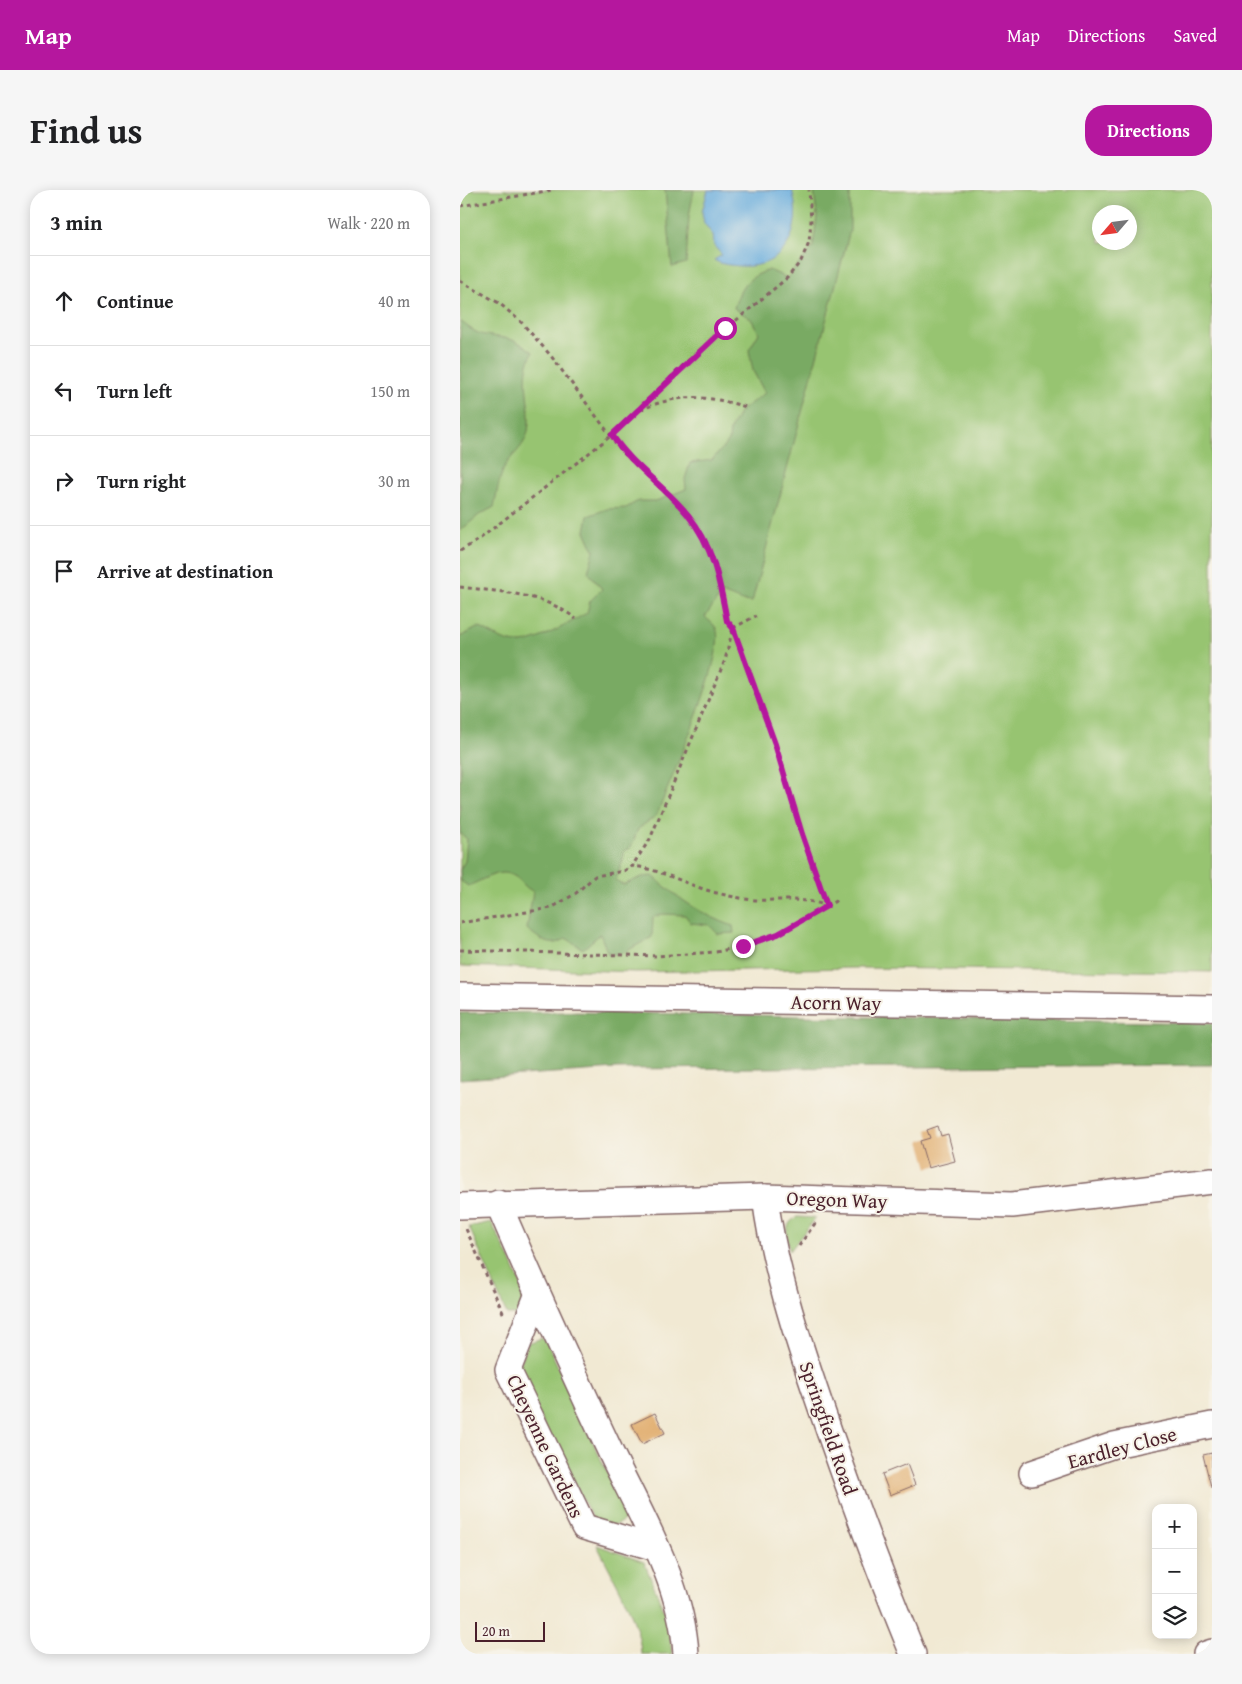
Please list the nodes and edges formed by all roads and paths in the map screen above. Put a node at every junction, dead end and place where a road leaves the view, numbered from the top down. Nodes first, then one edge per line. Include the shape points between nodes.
1 (552, 190) edge
2 (809, 190) edge
3 (460, 206) edge
4 (460, 281) edge
5 (746, 407) dead end
6 (637, 411) junction
7 (612, 435) junction
8 (460, 551) edge
9 (460, 587) edge
10 (756, 616) dead end
11 (576, 619) dead end
12 (733, 628) junction
13 (632, 866) junction
14 (839, 898) dead end
15 (827, 906) junction
16 (460, 923) edge
17 (460, 950) edge
18 (460, 996) edge
19 (1212, 1008) edge
20 (1212, 1181) edge
21 (765, 1197) junction
22 (833, 1199) junction
23 (498, 1203) junction
24 (462, 1215) edge
25 (779, 1273) junction
26 (537, 1296) junction
27 (518, 1345) junction
28 (1212, 1425) edge
29 (1032, 1473) dead end
30 (656, 1548) junction
31 (1212, 1652) edge
32 (686, 1654) edge
33 (913, 1654) edge
34 (1206, 1654) edge

1 - 3 path
2 - 6 path via 809,242 801,261 787,278 725,328
4 - 7 path via 499,304 521,322
5 - 6 path via 694,396 666,400
6 - 7 path
7 - 8 path via 478,541
7 - 12 path via 623,452 688,514 698,529 715,564 727,621
9 - 11 path via 526,595 564,609
10 - 12 path
12 - 13 path via 725,660 676,781 650,839
12 - 15 path via 775,744
13 - 15 path via 645,867 717,893 754,900 814,900
13 - 16 path via 624,871 595,876 575,894 551,908
14 - 15 path
15 - 17 path via 778,934 716,952 657,956
18 - 19 street, Acorn Way
20 - 22 street, Oregon Way via 1012,1205
21 - 22 street, Oregon Way
21 - 23 street, Oregon Way
21 - 25 street, Springfield Road
22 - 25 path
23 - 24 street, Oregon Way
23 - 26 street
24 - 27 path
25 - 33 street, Springfield Road via 834,1447
26 - 27 street, Cheyenne Gardens
26 - 30 street
27 - 30 street, Cheyenne Gardens via 508,1370 584,1527
28 - 29 street, Eardley Close via 1114,1445
30 - 32 street via 680,1611
31 - 34 street

